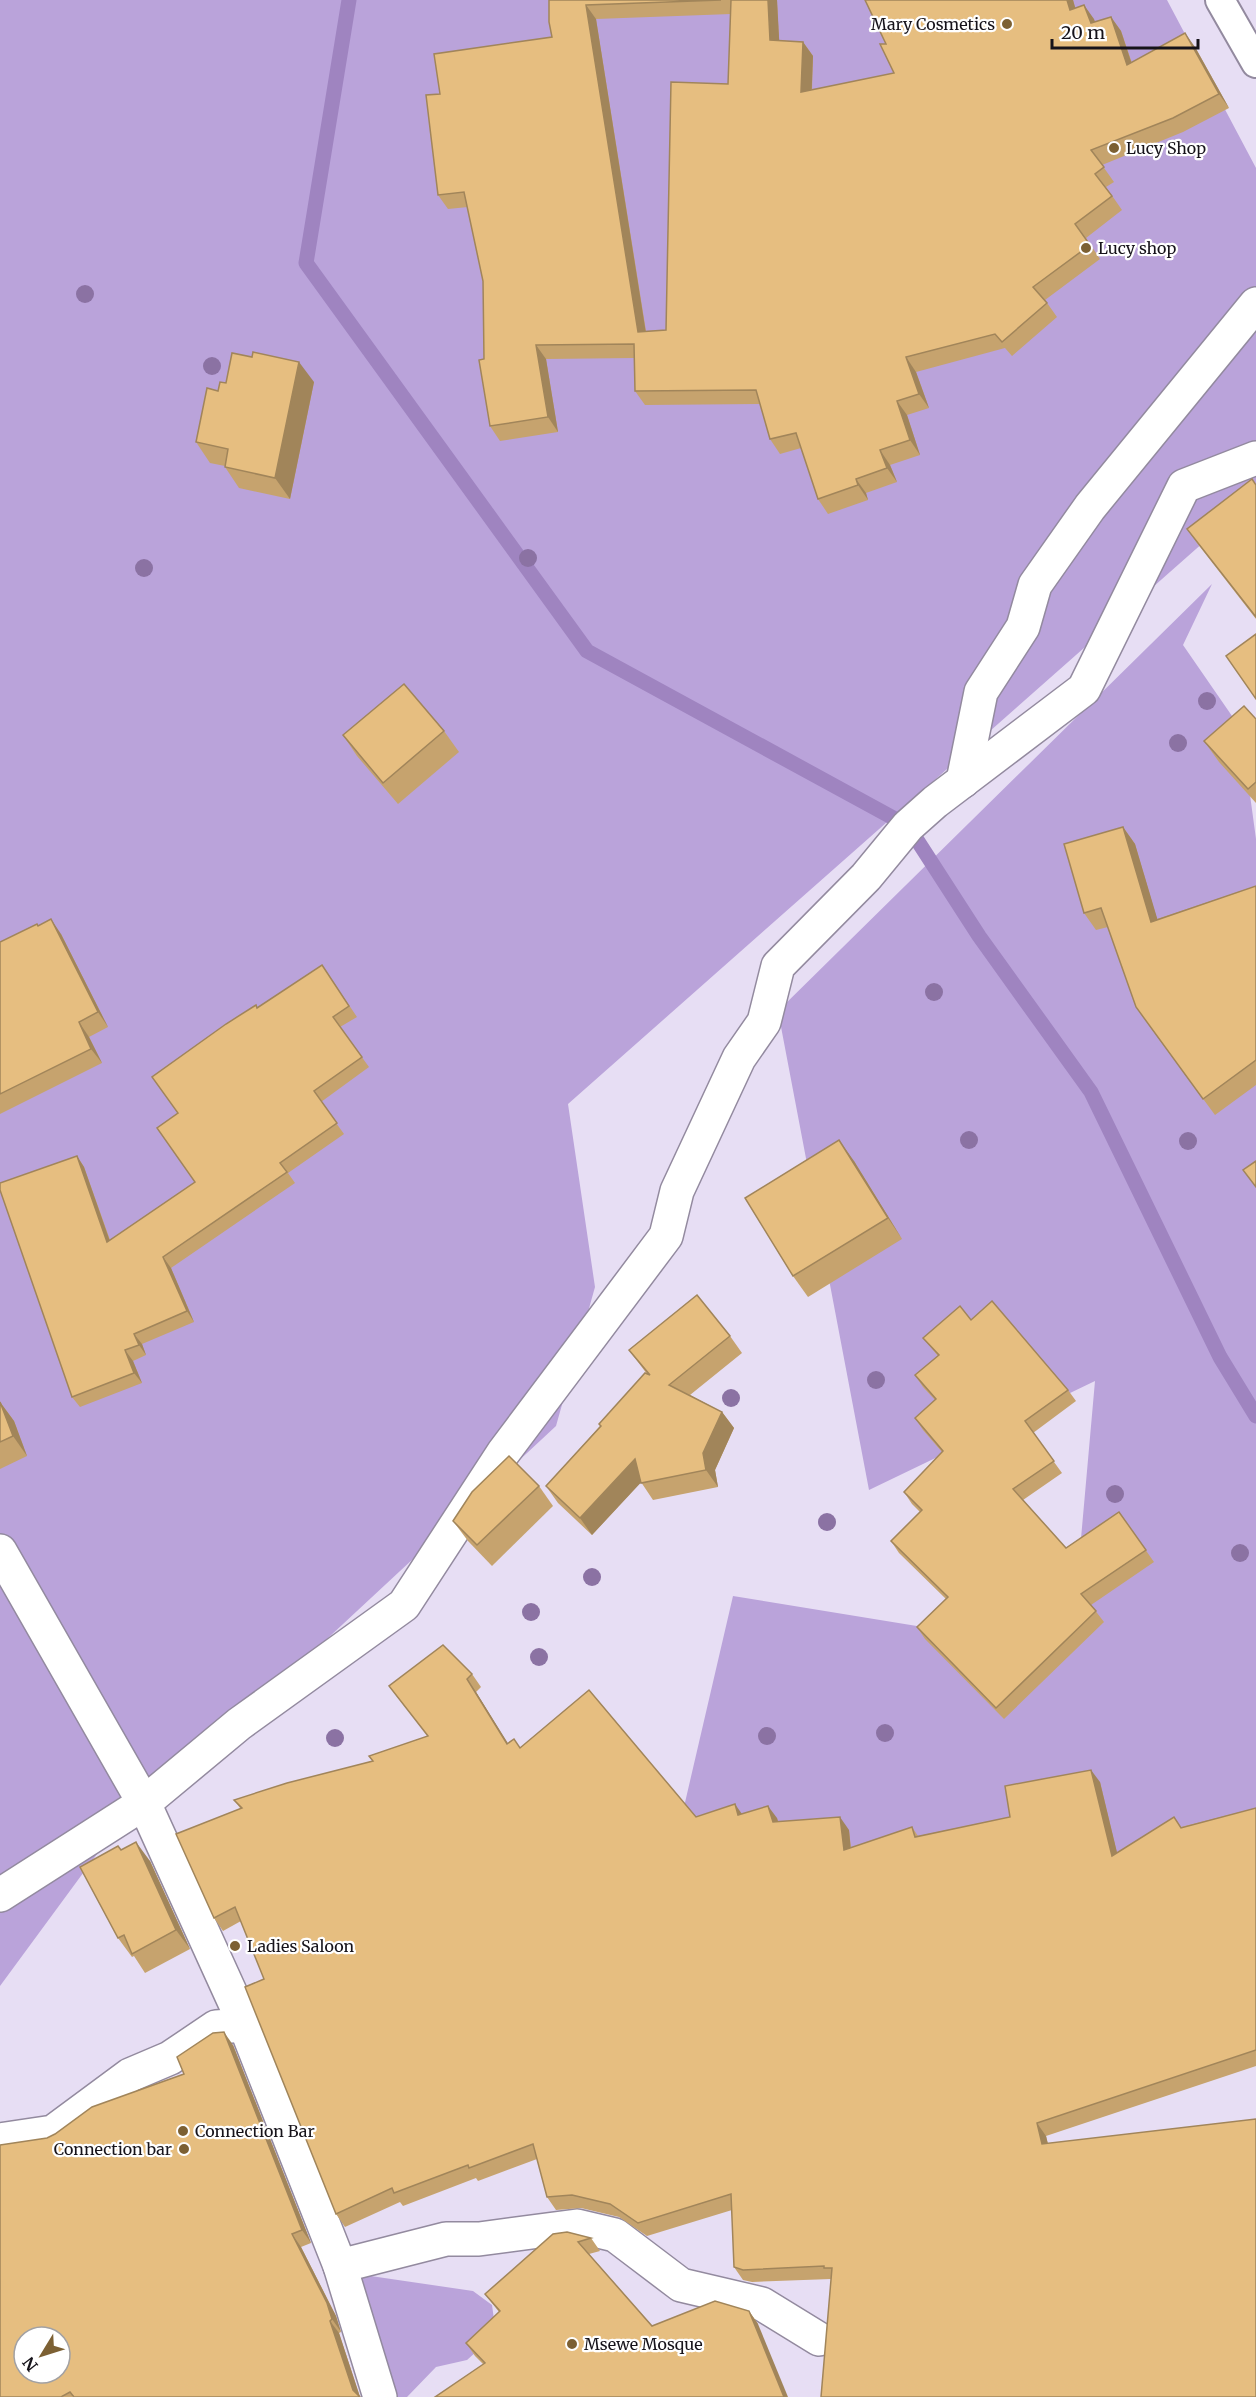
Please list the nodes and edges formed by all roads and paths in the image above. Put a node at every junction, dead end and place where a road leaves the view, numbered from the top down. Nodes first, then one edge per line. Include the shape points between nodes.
1 (1220, 0) edge
2 (1256, 63) edge
3 (1256, 304) edge
4 (1256, 458) edge
5 (963, 781) junction
6 (0, 1551) edge
7 (144, 1803) junction
8 (0, 1895) edge
9 (245, 2025) junction
10 (0, 2140) edge
11 (340, 2266) junction
12 (819, 2339) dead end
13 (380, 2397) edge

1 - 2 lane
3 - 5 street via 1090,507 1035,585 1023,627 981,692
4 - 5 street via 1184,486 1084,689
5 - 7 street via 908,826 866,877 778,966 764,1022 739,1058 676,1191 666,1236 503,1453 404,1605 239,1724
6 - 7 street
7 - 8 street
7 - 9 street
9 - 10 street via 216,2027 170,2058 130,2075 53,2132
9 - 11 street
11 - 12 street via 446,2239 479,2239 578,2226 615,2235 681,2285 762,2304
11 - 13 street

